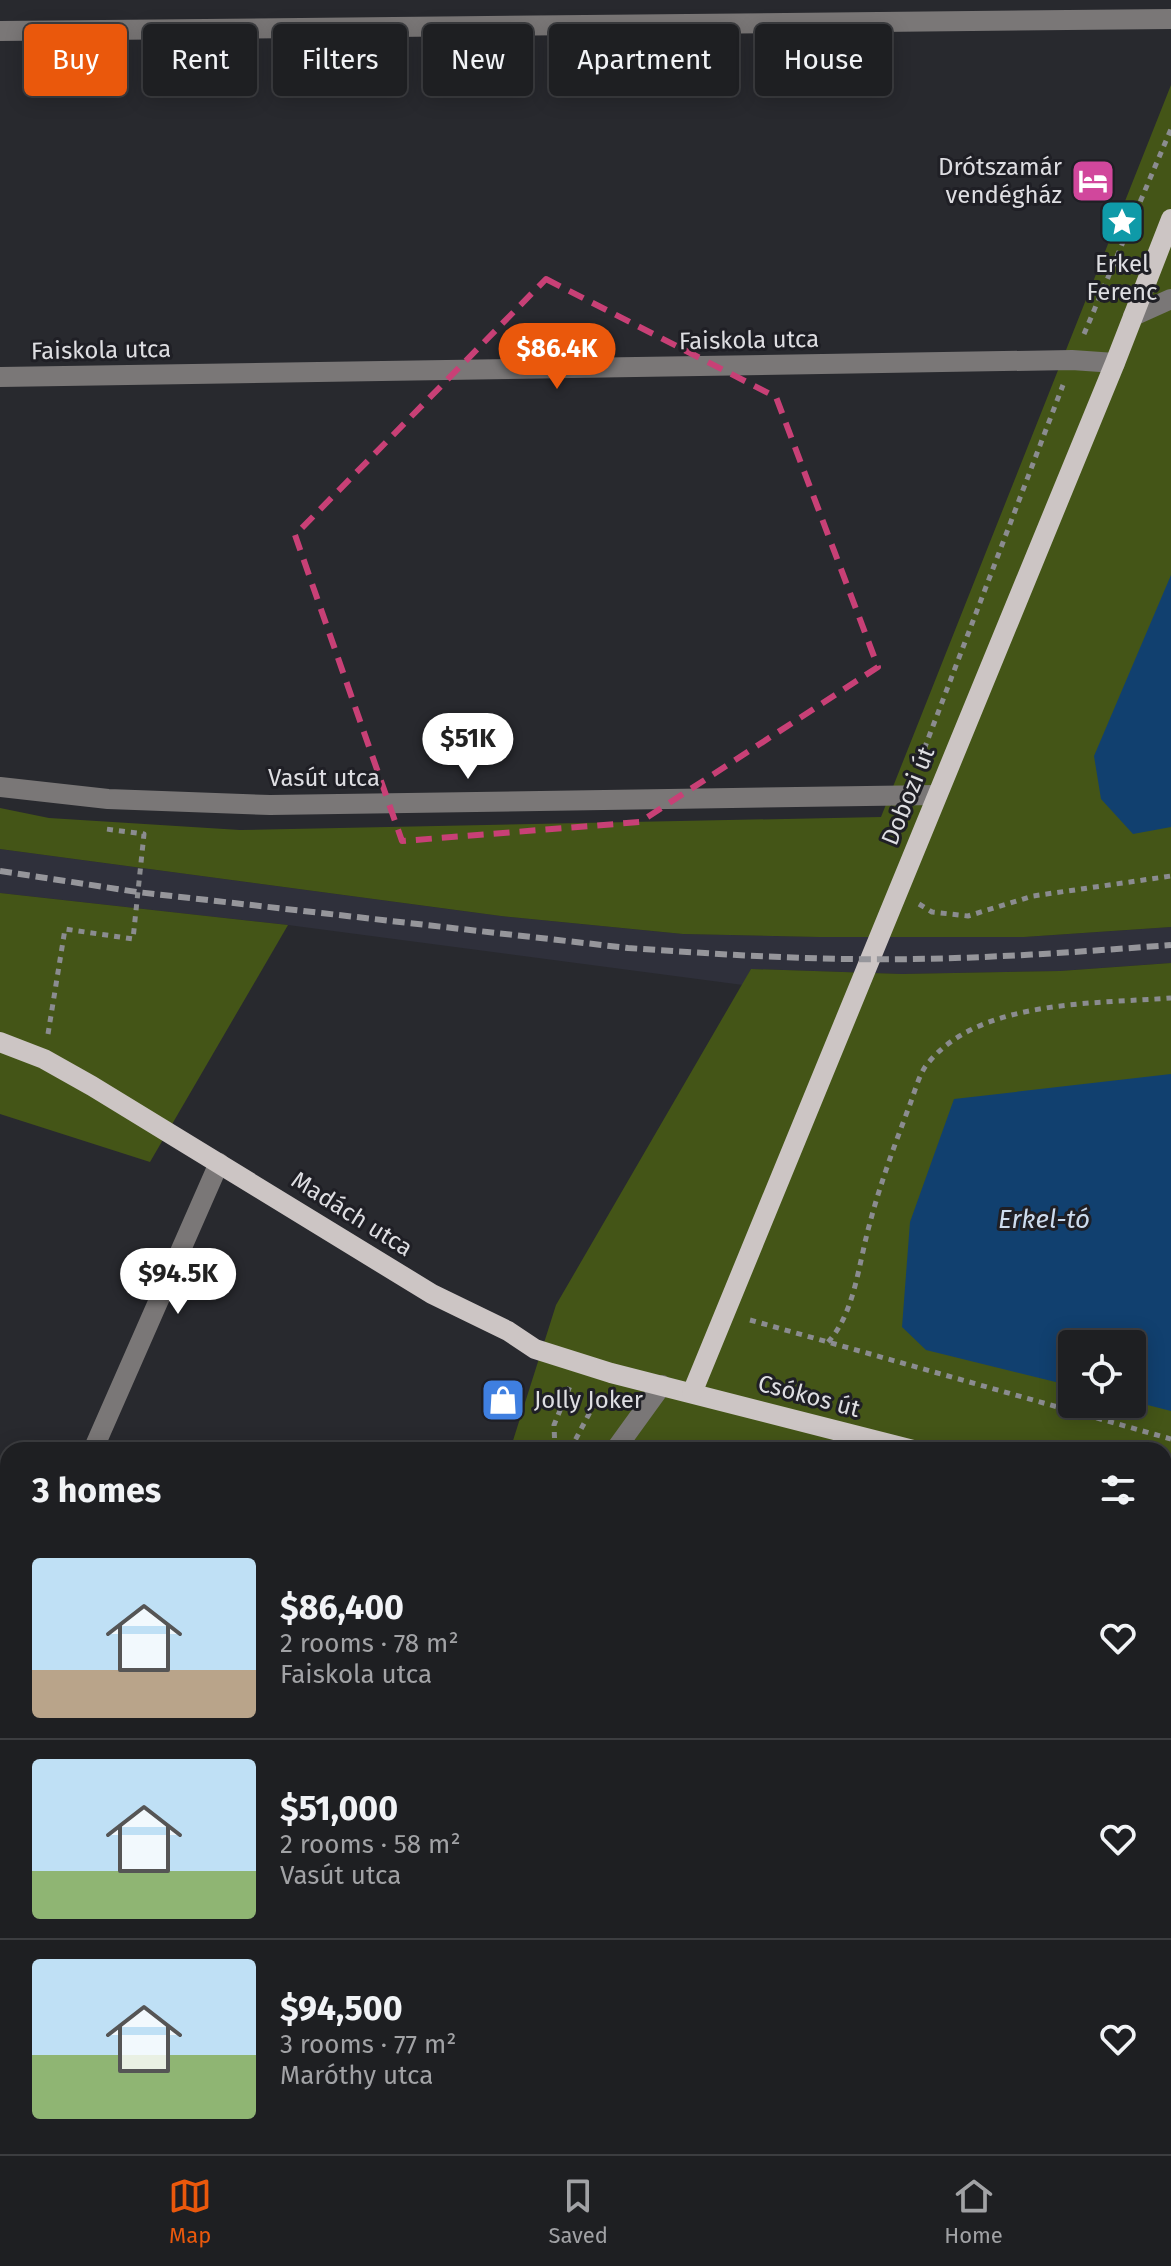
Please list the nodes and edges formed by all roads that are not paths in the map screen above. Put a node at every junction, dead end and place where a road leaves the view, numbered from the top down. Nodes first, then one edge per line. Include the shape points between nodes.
1 (1171, 19) edge
2 (0, 31) edge
3 (1171, 219) edge
4 (1171, 299) edge
5 (1133, 316) junction
6 (1115, 363) junction
7 (0, 377) edge
8 (0, 787) edge
9 (936, 795) junction
10 (0, 1042) edge
11 (219, 1163) junction
12 (662, 1385) junction
13 (692, 1393) junction
14 (97, 1442) edge
15 (621, 1442) edge
16 (882, 1442) edge

1 - 2 street
3 - 5 main road, Dobozi út
4 - 5 street
5 - 6 main road, Dobozi út
6 - 7 street, Faiskola utca
6 - 9 main road, Dobozi út
8 - 9 street, Vasút utca via 108,799 270,805
9 - 13 main road, Dobozi út
10 - 11 main road, Madách utca via 44,1059
11 - 12 main road, Madách utca via 432,1294 535,1349
11 - 14 street
12 - 13 main road, Madách utca
12 - 15 street
13 - 16 main road, Csókos út

